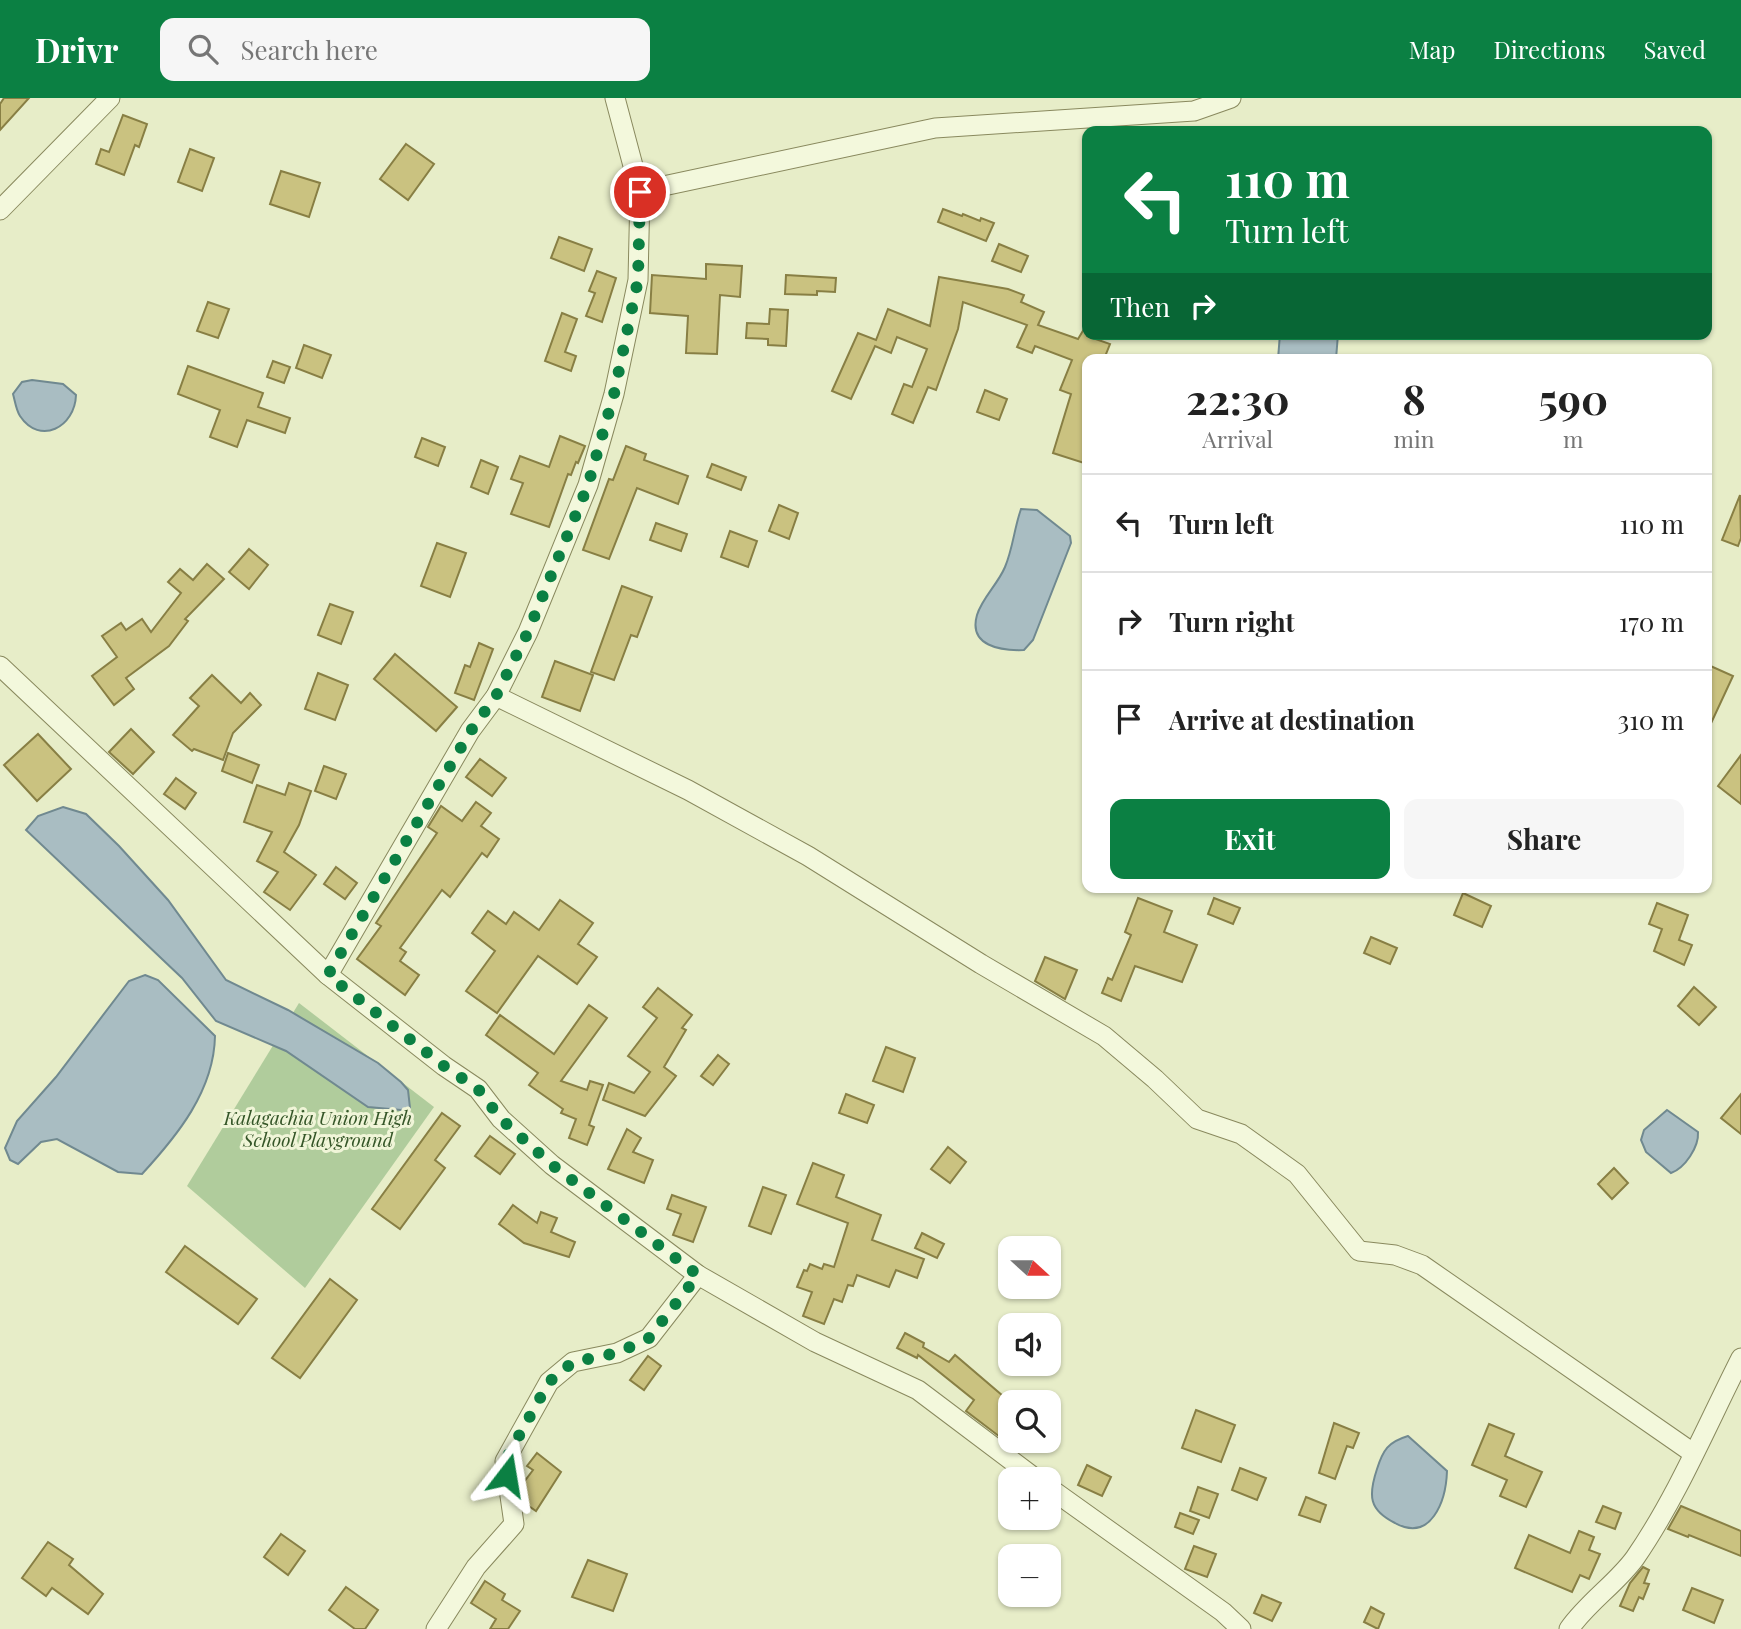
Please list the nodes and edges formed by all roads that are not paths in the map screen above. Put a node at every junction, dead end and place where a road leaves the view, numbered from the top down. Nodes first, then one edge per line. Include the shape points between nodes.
1 (110, 98) edge
2 (615, 98) edge
3 (1231, 98) edge
4 (640, 191) junction
5 (0, 210) edge
6 (0, 666) edge
7 (496, 696) junction
8 (328, 975) junction
9 (698, 1275) junction
10 (1741, 1358) edge
11 (1693, 1453) junction
12 (1020, 1467) edge
13 (1061, 1496) edge
14 (436, 1629) edge
15 (1241, 1629) edge
16 (1569, 1629) edge

1 - 5 street
2 - 4 street
3 - 4 street via 1194,111 935,128
4 - 7 street via 638,280 614,394 588,485 528,632
6 - 8 street
7 - 8 street via 470,732
7 - 11 street via 688,790 808,856 1104,1036 1197,1119 1241,1134 1297,1174 1359,1251 1395,1255 1422,1265
8 - 9 street via 478,1089 501,1119 552,1165
9 - 12 street via 815,1342 918,1390
9 - 14 street via 649,1338 617,1353 573,1362 549,1382 505,1461 514,1524 476,1567
10 - 11 street
11 - 16 street via 1633,1560
13 - 15 street

